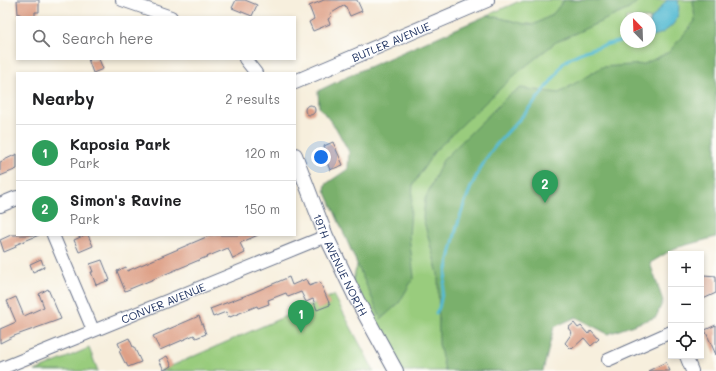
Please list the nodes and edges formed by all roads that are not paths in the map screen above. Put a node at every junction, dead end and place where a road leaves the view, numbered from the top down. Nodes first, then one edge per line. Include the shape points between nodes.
1 (487, 0) edge
2 (128, 1) edge
3 (168, 16) edge
4 (246, 60) edge
5 (255, 72) edge
6 (296, 82) edge
7 (296, 158) edge
8 (16, 198) edge
9 (0, 205) edge
10 (53, 236) edge
11 (326, 236) junction
12 (93, 330) junction
13 (668, 333) edge
14 (687, 359) edge
15 (608, 360) dead end
16 (0, 369) edge
17 (396, 371) edge
18 (692, 371) edge

1 - 6 street, BUTLER AVENUE
2 - 3 street
4 - 5 street
7 - 11 street, 19TH AVENUE NORTH
8 - 9 street
10 - 12 street
11 - 12 street, CONVER AVENUE
11 - 17 street, 19TH AVENUE NORTH
12 - 16 street, CONVER AVENUE
13 - 15 street
14 - 18 street

